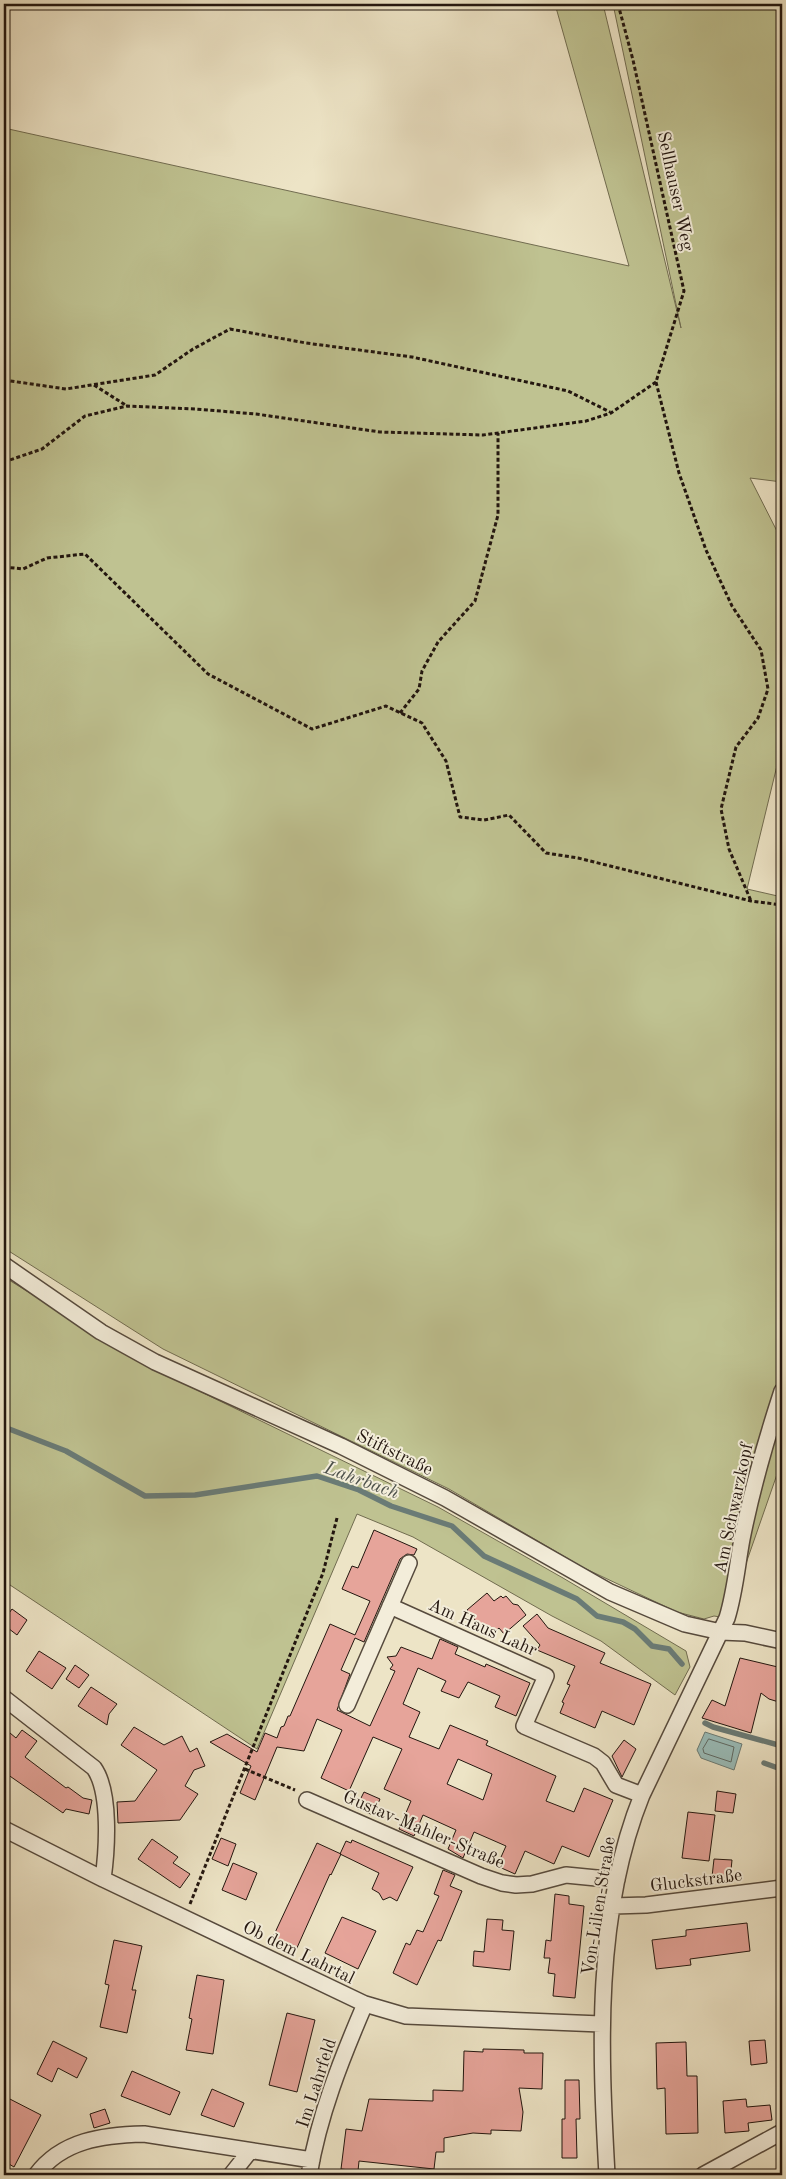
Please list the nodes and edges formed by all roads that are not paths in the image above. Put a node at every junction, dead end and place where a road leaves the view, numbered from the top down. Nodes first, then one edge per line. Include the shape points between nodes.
1 (4, 1265) edge
2 (782, 1391) edge
3 (409, 1563) dead end
4 (390, 1606) junction
5 (721, 1632) junction
6 (782, 1641) edge
7 (4, 1698) edge
8 (347, 1705) dead end
9 (642, 1795) junction
10 (307, 1800) road end
11 (4, 1829) edge
12 (103, 1879) junction
13 (617, 1880) junction
14 (782, 1888) edge
15 (613, 1906) junction
16 (365, 2004) junction
17 (602, 2024) junction
18 (782, 2132) edge
19 (250, 2151) junction
20 (312, 2160) junction
21 (36, 2175) edge
22 (232, 2175) edge
23 (309, 2175) edge
24 (607, 2175) edge
25 (703, 2175) edge

1 - 5 street, Stiftstraße via 101,1332 155,1362 341,1446 445,1498 610,1592 685,1624
2 - 5 street, Am Schwarzkopf via 755,1477 734,1598
3 - 4 street
4 - 8 street
4 - 9 street, Am Haus Lahr via 546,1676 524,1726 594,1756 603,1763 616,1785
5 - 6 street, Stiftstraße via 745,1633
5 - 9 street, Von-Lilien-Straße
7 - 12 street via 100,1776 107,1848
9 - 13 street, Von-Lilien-Straße via 632,1820
10 - 13 street, Gustav-Mahler-Straße via 502,1883 532,1884 566,1875
11 - 12 street, Ob dem Lahrtal
12 - 16 street, Ob dem Lahrtal
13 - 15 street, Von-Lilien-Straße
14 - 15 street, Gluckstraße via 646,1905
15 - 17 street, Von-Lilien-Straße
16 - 17 street, Ob dem Lahrtal via 406,2016
16 - 20 street, Im Lahrfeld via 328,2097
17 - 24 street, Von-Lilien-Straße via 601,2074
18 - 25 street
19 - 20 street
19 - 21 street via 144,2134 121,2135 61,2151
19 - 22 street
20 - 23 street, Im Lahrfeld

